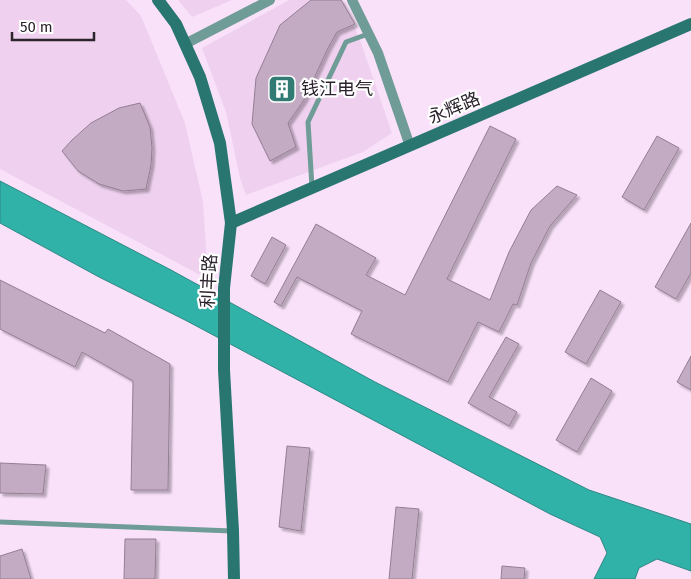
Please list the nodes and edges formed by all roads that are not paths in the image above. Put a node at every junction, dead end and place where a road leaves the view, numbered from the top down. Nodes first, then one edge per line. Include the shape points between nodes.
1 (158, 0) edge
2 (270, 0) edge
3 (352, 0) edge
4 (691, 24) edge
5 (369, 34) junction
6 (185, 44) junction
7 (410, 146) junction
8 (312, 188) junction
9 (230, 223) junction
10 (0, 522) edge
11 (234, 531) junction
12 (234, 579) edge

1 - 6 street, 利丰路 via 176,24
2 - 6 street
3 - 5 street
4 - 7 street, 永辉路
5 - 7 street
5 - 8 lane via 346,42 308,122
6 - 9 street, 利丰路 via 200,77 220,143
7 - 8 street, 永辉路
8 - 9 street, 永辉路
9 - 11 street, 利丰路 via 224,288 224,370
10 - 11 lane
11 - 12 street, 利丰路

